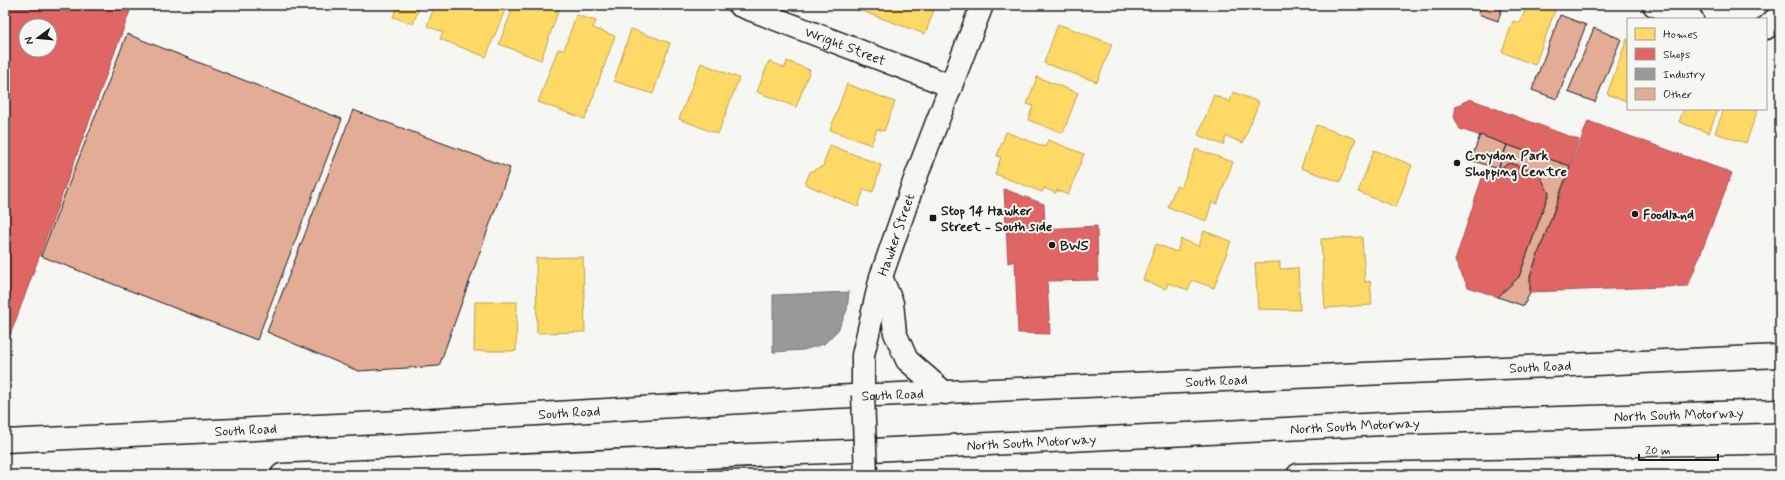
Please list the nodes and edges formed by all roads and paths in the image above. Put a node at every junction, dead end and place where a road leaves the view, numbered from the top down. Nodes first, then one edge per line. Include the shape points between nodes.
1 (739, 5) edge
2 (982, 5) edge
3 (1654, 5) edge
4 (1780, 15) edge
5 (1689, 18) edge
6 (1767, 27) edge
7 (951, 86) junction
8 (881, 277) junction
9 (1780, 356) edge
10 (945, 393) junction
11 (863, 396) junction
12 (1780, 411) edge
13 (5, 441) edge
14 (1780, 466) edge
15 (282, 475) edge
16 (866, 475) edge
17 (1298, 475) edge

1 - 7 main road, Wright Street
2 - 7 main road, Hawker Street
3 - 5 main road
4 - 6 main road
7 - 8 main road, Hawker Street
8 - 10 main road via 892,303 895,333 907,360
8 - 11 main road, Hawker Street via 863,355
9 - 10 main road, South Road
10 - 11 main road, South Road
11 - 13 main road, South Road
11 - 16 main road, Hawker Street, bridge
12 - 15 main road, North South Motorway via 1402,423 872,450
14 - 17 main road

